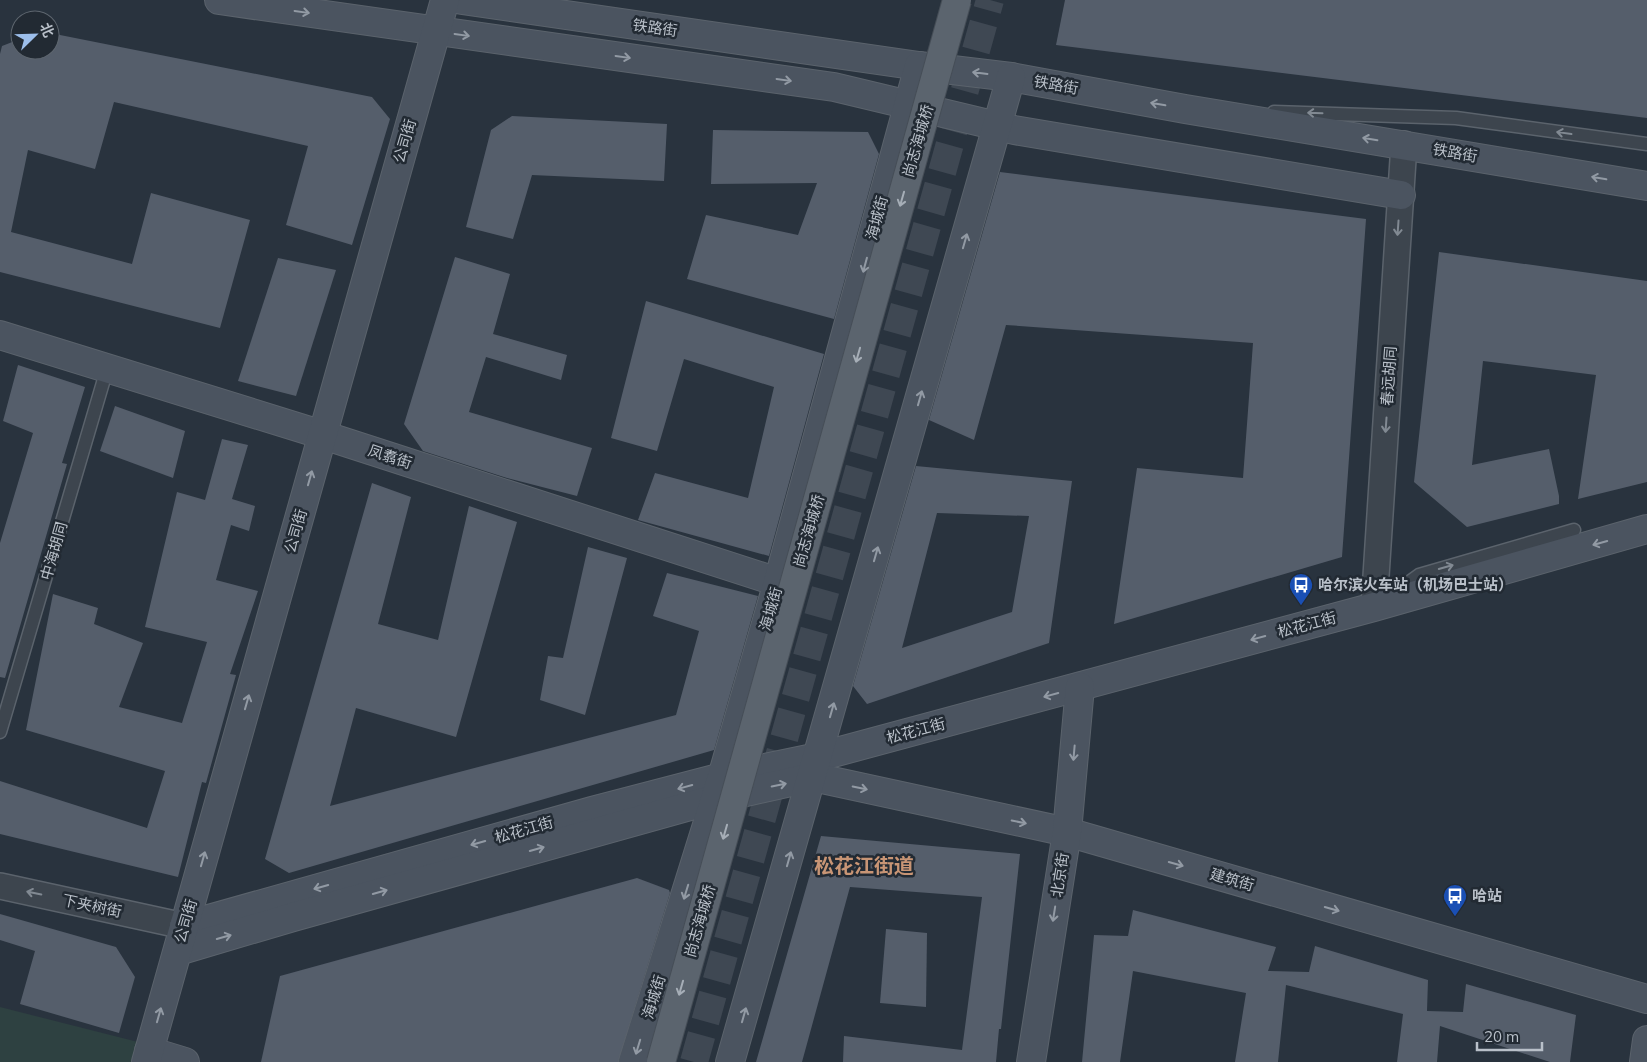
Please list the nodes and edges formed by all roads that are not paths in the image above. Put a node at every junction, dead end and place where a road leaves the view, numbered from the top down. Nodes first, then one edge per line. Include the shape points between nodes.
1 (219, 0) edge
2 (445, 0) edge
3 (462, 0) edge
4 (958, 0) edge
5 (436, 31) junction
6 (919, 66) junction
7 (1011, 77) junction
8 (908, 105) junction
9 (1184, 109) junction
10 (997, 126) junction
11 (1404, 144) junction
12 (1647, 144) edge
13 (1647, 186) edge
14 (1400, 195) junction
15 (0, 335) edge
16 (107, 369) junction
17 (323, 435) junction
18 (1647, 529) edge
19 (1574, 530) dead end
20 (778, 582) junction
21 (1374, 607) junction
22 (1080, 687) junction
23 (0, 732) edge
24 (815, 767) junction
25 (719, 788) junction
26 (1067, 832) junction
27 (0, 886) edge
28 (181, 938) junction
29 (1647, 999) edge
30 (1647, 1040) edge
31 (148, 1057) edge
32 (185, 1062) edge
33 (634, 1062) edge
34 (661, 1062) edge
35 (730, 1062) edge
36 (1031, 1062) edge
37 (1644, 1062) edge

1 -> 5 main road
2 - 5 main road, 公司街
3 - 6 main road, 铁路街
4 -> 34 main road, 尚志海城桥, bridge
5 -> 8 main road via 834,86
5 - 17 main road, 公司街
7 -> 6 main road, 铁路街
6 - 8 main road, 海城街
9 -> 7 main road, 铁路街
7 - 10 main road
8 - 10 main road
8 -> 20 main road, 海城街
11 -> 9 main road, 铁路街
12 -> 9 lane via 1456,118
10 - 14 main road
24 -> 10 main road
13 -> 11 main road, 铁路街
11 - 14 street, 春远胡同
14 -> 21 street, 春远胡同
15 - 16 main road, 凤翥街
16 - 17 main road, 凤翥街
16 - 23 lane, 中海胡同
17 - 20 main road, 凤翥街
28 -> 17 main road, 公司街
18 -> 21 main road, 松花江街
21 -> 19 lane via 1419,575
20 - 25 main road, 海城街
21 -> 22 main road, 松花江街
22 -> 24 main road, 松花江街
22 -> 26 main road, 北京街
24 - 25 main road, 松花江街
24 -> 26 main road, 建筑街
35 -> 24 main road
25 - 28 main road, 松花江街 via 302,914
25 -> 33 main road, 海城街
26 -> 29 main road, 建筑街
26 -> 36 main road, 北京街
28 -> 27 street, 下夹树街
31 -> 28 main road, 公司街
30 - 37 main road
31 - 32 main road

